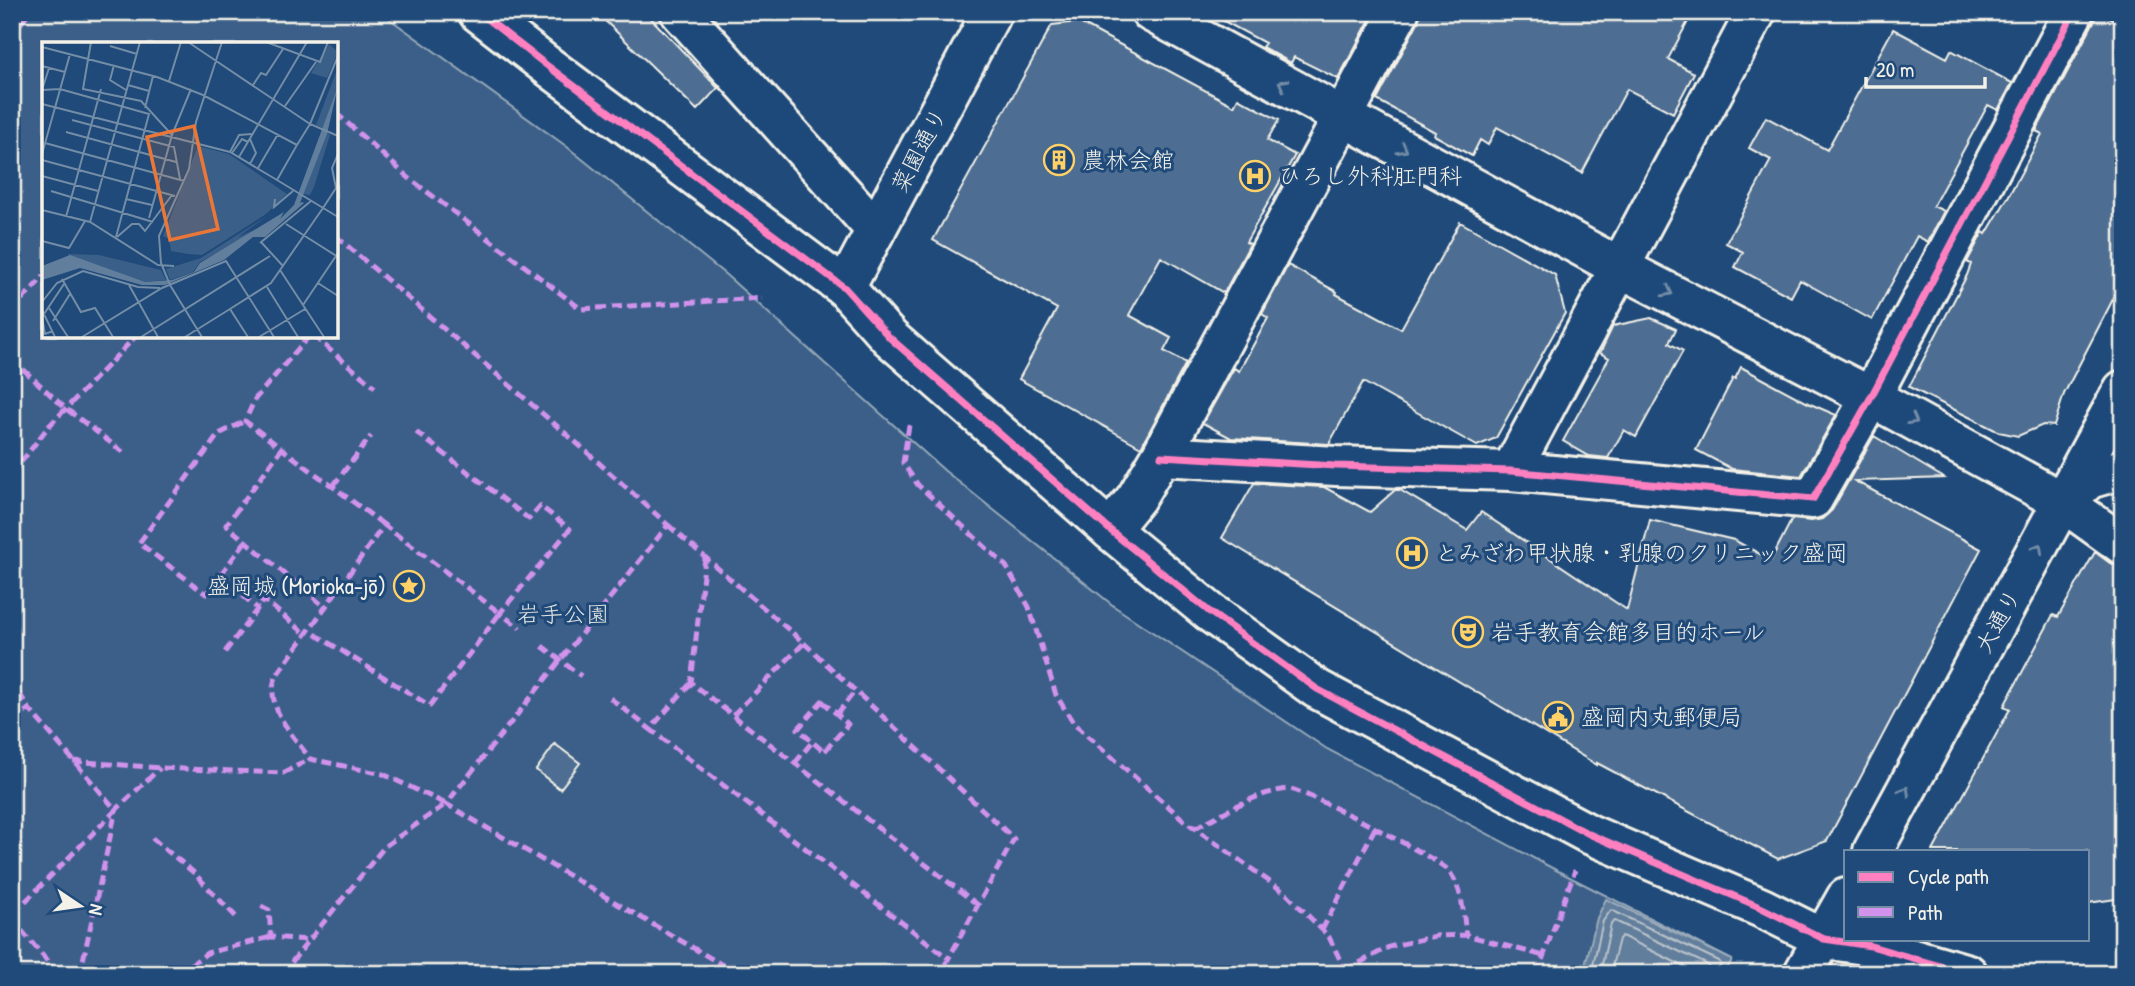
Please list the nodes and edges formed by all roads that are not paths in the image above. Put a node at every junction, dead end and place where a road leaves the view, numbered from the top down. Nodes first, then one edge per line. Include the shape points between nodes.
1 (478, 12) edge
2 (680, 12) edge
3 (992, 12) edge
4 (1151, 12) edge
5 (1399, 12) edge
6 (1756, 12) edge
7 (2074, 12) edge
8 (1343, 116) junction
9 (876, 230) junction
10 (1619, 267) junction
11 (845, 288) junction
12 (2123, 390) edge
13 (1871, 397) junction
14 (1161, 456) junction
15 (2123, 469) edge
16 (1511, 471) junction
17 (2063, 502) junction
18 (1110, 530) junction
19 (2123, 545) edge
20 (1874, 850) edge
21 (1844, 902) edge
22 (1824, 939) junction
23 (1803, 974) edge
24 (1968, 974) edge

1 - 11 street
2 - 9 street
3 - 9 street, 菜園通り
8 -> 4 street
5 - 8 street
6 - 10 street
7 - 13 street
8 -> 10 street
8 - 14 street
9 - 11 street, 菜園通り
10 -> 13 street
10 - 16 street
11 - 18 street via 890,338
12 - 17 street, 大通り
13 - 16 street via 1813,499
13 -> 17 street
14 - 16 street
14 - 18 street
15 - 17 street via 2089,479
17 - 19 street
20 -> 17 street, 大通り
18 - 22 street via 1211,613 1317,690 1589,834
21 - 22 street
22 - 23 street
22 - 24 street via 1871,946

